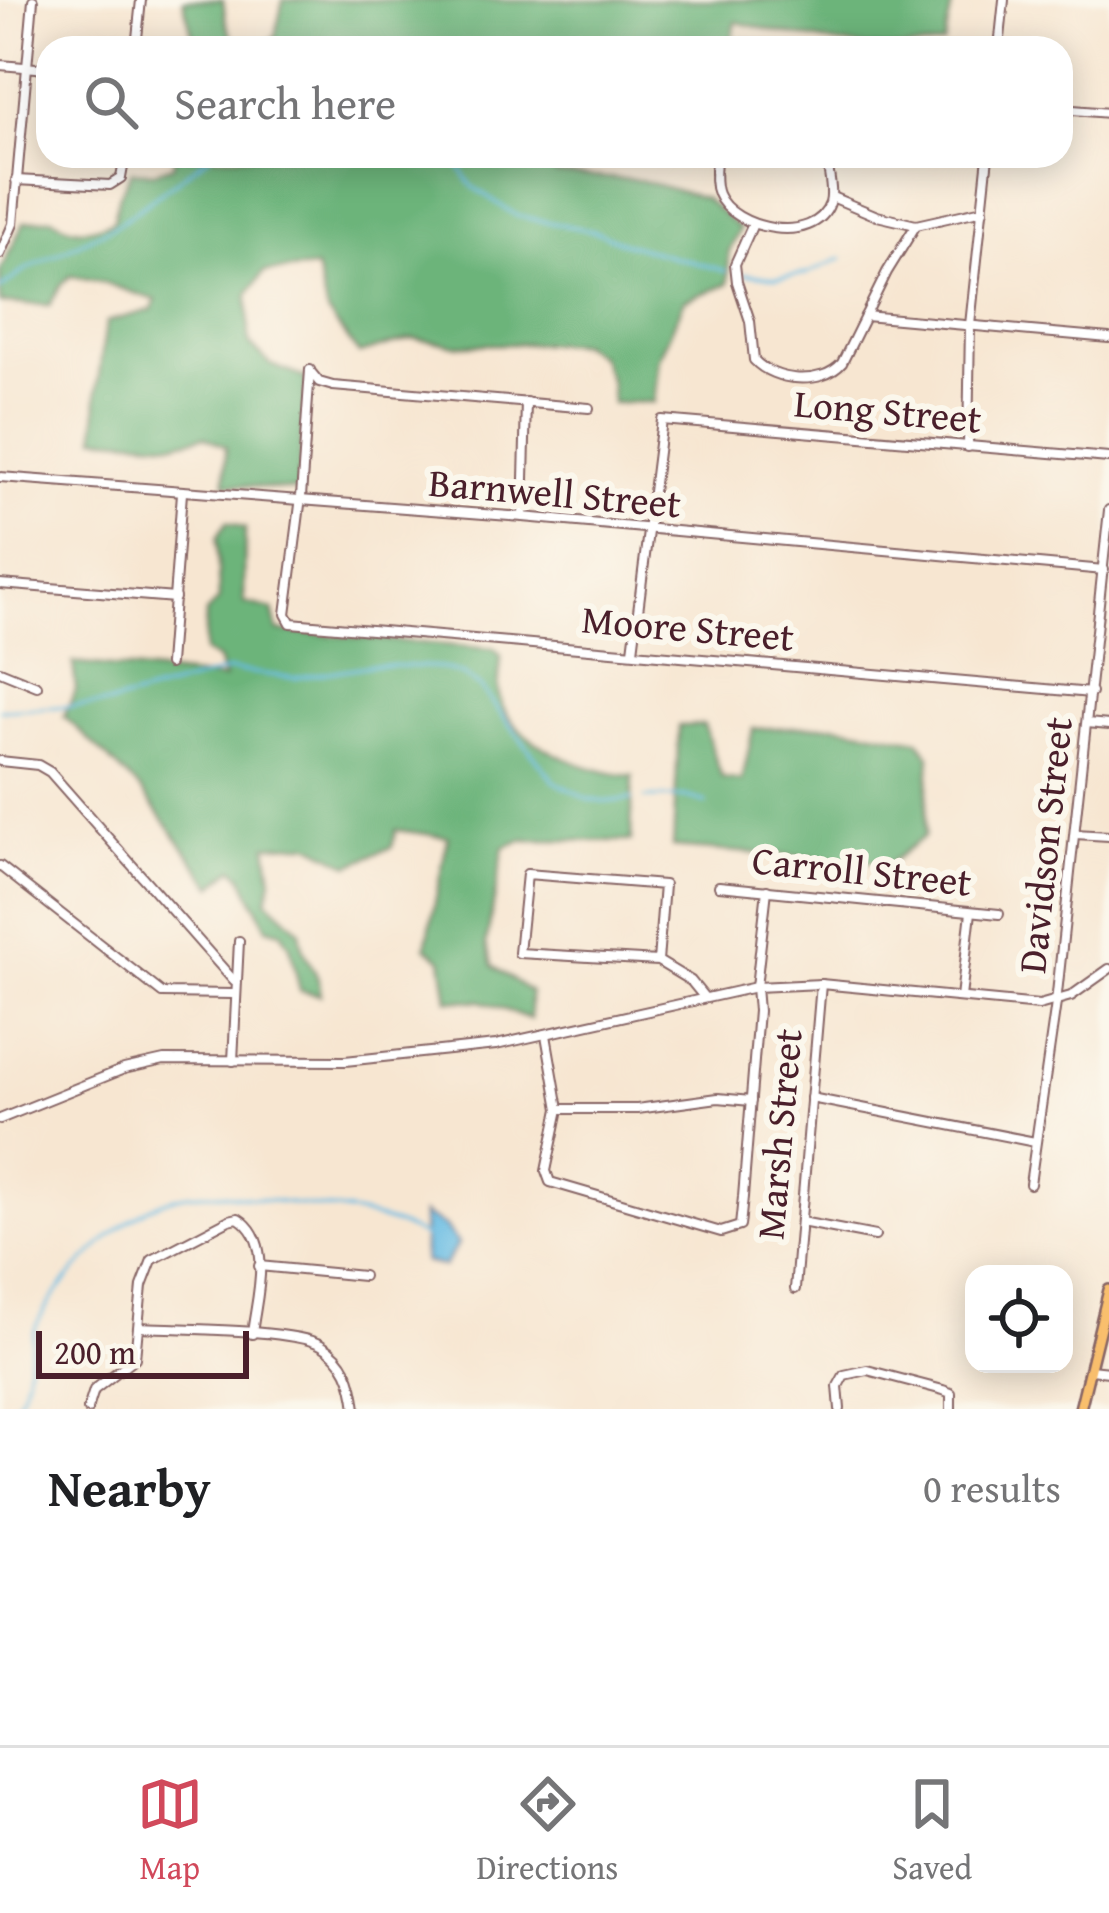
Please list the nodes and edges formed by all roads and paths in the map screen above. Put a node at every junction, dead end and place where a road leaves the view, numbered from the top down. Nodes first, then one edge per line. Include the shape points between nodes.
1 (33, 0) edge
2 (141, 0) edge
3 (1004, 0) edge
4 (137, 36) edge
5 (1000, 36) edge
6 (0, 65) edge
7 (26, 67) junction
8 (36, 68) edge
9 (1073, 110) edge
10 (1109, 113) edge
11 (124, 168) edge
12 (717, 168) edge
13 (828, 168) edge
14 (987, 168) edge
15 (16, 180) junction
16 (832, 197) junction
17 (982, 210) junction
18 (753, 224) junction
19 (916, 225) junction
20 (0, 254) edge
21 (865, 316) junction
22 (970, 325) junction
23 (1109, 338) edge
24 (526, 402) junction
25 (590, 407) dead end
26 (968, 448) junction
27 (1109, 458) edge
28 (0, 476) edge
29 (182, 493) junction
30 (298, 502) junction
31 (1109, 510) edge
32 (523, 517) junction
33 (1108, 525) edge
34 (649, 530) junction
35 (1104, 570) junction
36 (0, 584) edge
37 (175, 598) junction
38 (1105, 618) edge
39 (633, 652) junction
40 (169, 664) dead end
41 (0, 671) edge
42 (37, 686) dead end
43 (1091, 693) junction
44 (1087, 723) junction
45 (1109, 724) edge
46 (0, 761) edge
47 (1075, 834) junction
48 (1109, 836) edge
49 (0, 866) edge
50 (719, 886) dead end
51 (766, 890) junction
52 (971, 912) junction
53 (1000, 914) dead end
54 (239, 941) dead end
55 (658, 962) junction
56 (1109, 969) edge
57 (234, 981) junction
58 (821, 984) junction
59 (756, 987) junction
60 (233, 994) junction
61 (704, 997) junction
62 (962, 998) junction
63 (1056, 1003) junction
64 (546, 1035) junction
65 (233, 1061) junction
66 (811, 1098) junction
67 (751, 1101) junction
68 (559, 1109) junction
69 (0, 1119) edge
70 (1035, 1142) junction
71 (1030, 1184) dead end
72 (801, 1222) junction
73 (875, 1236) dead end
74 (259, 1266) junction
75 (363, 1276) dead end
76 (795, 1289) dead end
77 (1109, 1290) edge
78 (1106, 1311) edge
79 (140, 1328) junction
80 (252, 1334) junction
81 (1090, 1370) junction
82 (1109, 1372) edge
83 (88, 1409) edge
84 (356, 1409) edge
85 (840, 1409) edge
86 (951, 1409) edge
87 (1080, 1409) edge

1 - 7 street
2 - 4 street
3 - 5 street
6 - 7 street
7 - 8 street
7 - 15 street
9 - 10 street
11 - 15 street via 110,185
12 - 18 street via 718,195
13 - 16 street
14 - 17 street
15 - 20 street via 13,224
16 - 18 street via 822,216 800,226
16 - 19 street
17 - 19 street
17 - 22 street
18 - 21 street via 735,263 761,369 828,375
19 - 21 street
21 - 22 street
22 - 23 street
22 - 26 street
24 - 25 street
24 - 30 street via 324,385 310,370
24 - 32 street
26 - 27 street, Long Street
26 - 34 street, Long Street via 662,420
28 - 29 street, Barnwell Street
29 - 30 street, Barnwell Street
29 - 37 street
30 - 32 street, Barnwell Street
30 - 39 street, Moore Street via 291,623
31 - 33 street, Davidson Street
32 - 34 street, Barnwell Street
33 - 35 street, Davidson Street
34 - 35 street, Barnwell Street
34 - 39 street
35 - 38 street, Davidson Street
36 - 37 street
37 - 40 street
38 - 43 street, Davidson Street
39 - 43 street, Moore Street
41 - 42 street
43 - 44 street, Davidson Street
44 - 45 street
44 - 47 street, Davidson Street
46 - 57 street via 50,772
47 - 48 street
47 - 63 street, Davidson Street
49 - 60 street via 162,993
50 - 51 street, Carroll Street
51 - 52 street, Carroll Street
51 - 59 street
52 - 53 street, Carroll Street
52 - 62 street
54 - 57 street
55 - 55 street via 664,885 527,874 519,952
55 - 61 street
56 - 63 street
57 - 60 street
58 - 59 street
58 - 62 street
58 - 66 street, Marsh Street
59 - 61 street
59 - 67 street
60 - 65 street
61 - 64 street
62 - 63 street
63 - 70 street, Davidson Street
64 - 65 street via 345,1061
64 - 68 street
65 - 69 street via 164,1060 124,1069
66 - 70 street
66 - 72 street, Marsh Street
67 - 68 street
67 - 68 street via 740,1226 728,1232 550,1182
70 - 71 street, Davidson Street
72 - 73 street
72 - 76 street, Marsh Street
74 - 75 street
74 - 79 street via 257,1234 238,1218 172,1246 146,1270
74 - 80 street
77 - 78 main road
78 - 81 main road
79 - 80 street
79 - 83 street via 135,1358 94,1390
80 - 84 street via 320,1344 348,1371
81 - 82 street
81 - 87 main road
85 - 86 street via 844,1376 867,1370 944,1390

